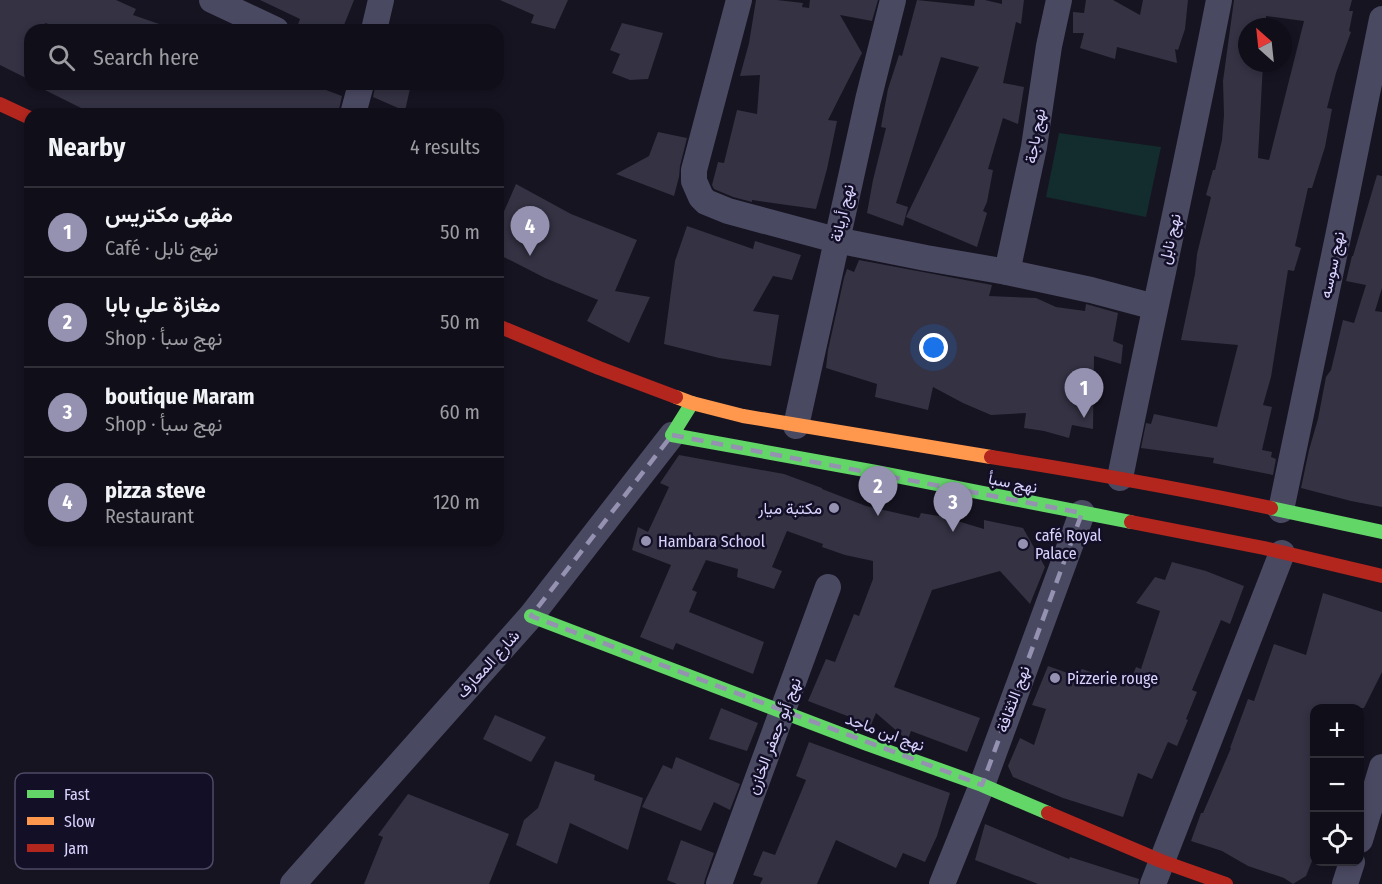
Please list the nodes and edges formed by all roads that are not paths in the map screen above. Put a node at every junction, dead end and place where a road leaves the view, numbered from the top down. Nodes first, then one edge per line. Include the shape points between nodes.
1 (212, 0) edge
2 (381, 0) edge
3 (739, 0) edge
4 (893, 0) edge
5 (1059, 0) edge
6 (1219, 0) edge
7 (1382, 19) edge
8 (263, 24) edge
9 (375, 24) edge
10 (359, 90) edge
11 (0, 104) edge
12 (355, 108) edge
13 (24, 115) edge
14 (836, 240) junction
15 (1007, 272) junction
16 (1155, 307) junction
17 (504, 328) edge
18 (692, 404) junction
19 (796, 426) junction
20 (672, 435) junction
21 (1120, 478) junction
22 (1281, 510) junction
23 (1082, 513) junction
24 (1382, 532) edge
25 (1282, 553) junction
26 (1382, 576) edge
27 (828, 587) dead end
28 (531, 616) junction
29 (783, 711) junction
30 (1382, 767) edge
31 (982, 785) junction
32 (1364, 824) edge
33 (1350, 866) edge
34 (1157, 872) edge
35 (293, 884) edge
36 (718, 884) edge
37 (942, 884) edge
38 (1227, 884) edge
39 (1345, 884) edge

1 - 8 street
2 - 9 street
3 - 14 street via 694,170 697,191 706,202 728,211
4 - 14 street, نهج أريانة
5 - 15 street, نهج باجة via 1034,147
6 - 16 street, نهج نابل
7 - 22 street, نهج سوسه
10 - 12 street
11 - 13 street
14 - 15 street
14 - 19 street, نهج أريانة
15 - 16 street
16 - 21 street, نهج نابل
17 - 18 street
18 - 19 street
18 - 20 street
19 - 21 street
20 - 23 street, نهج سبأ
20 - 28 street, شارع المعارف
21 - 22 street
22 - 24 street
23 - 25 street, نهج سبأ
23 - 31 street, نهج الثقافة
25 - 26 street, نهج سبأ
25 - 34 street
27 - 29 street, نهج أبو جعفر الخازن
28 - 29 street, نهج ابن ماجد
28 - 35 street, شارع المعارف
29 - 31 street, نهج ابن ماجد
29 - 36 street, نهج أبو جعفر الخازن
30 - 32 street
31 - 34 street, نهج ابن ماجد
31 - 37 street, نهج الثقافة
33 - 39 street
34 - 38 street, نهج ابن ماجد

